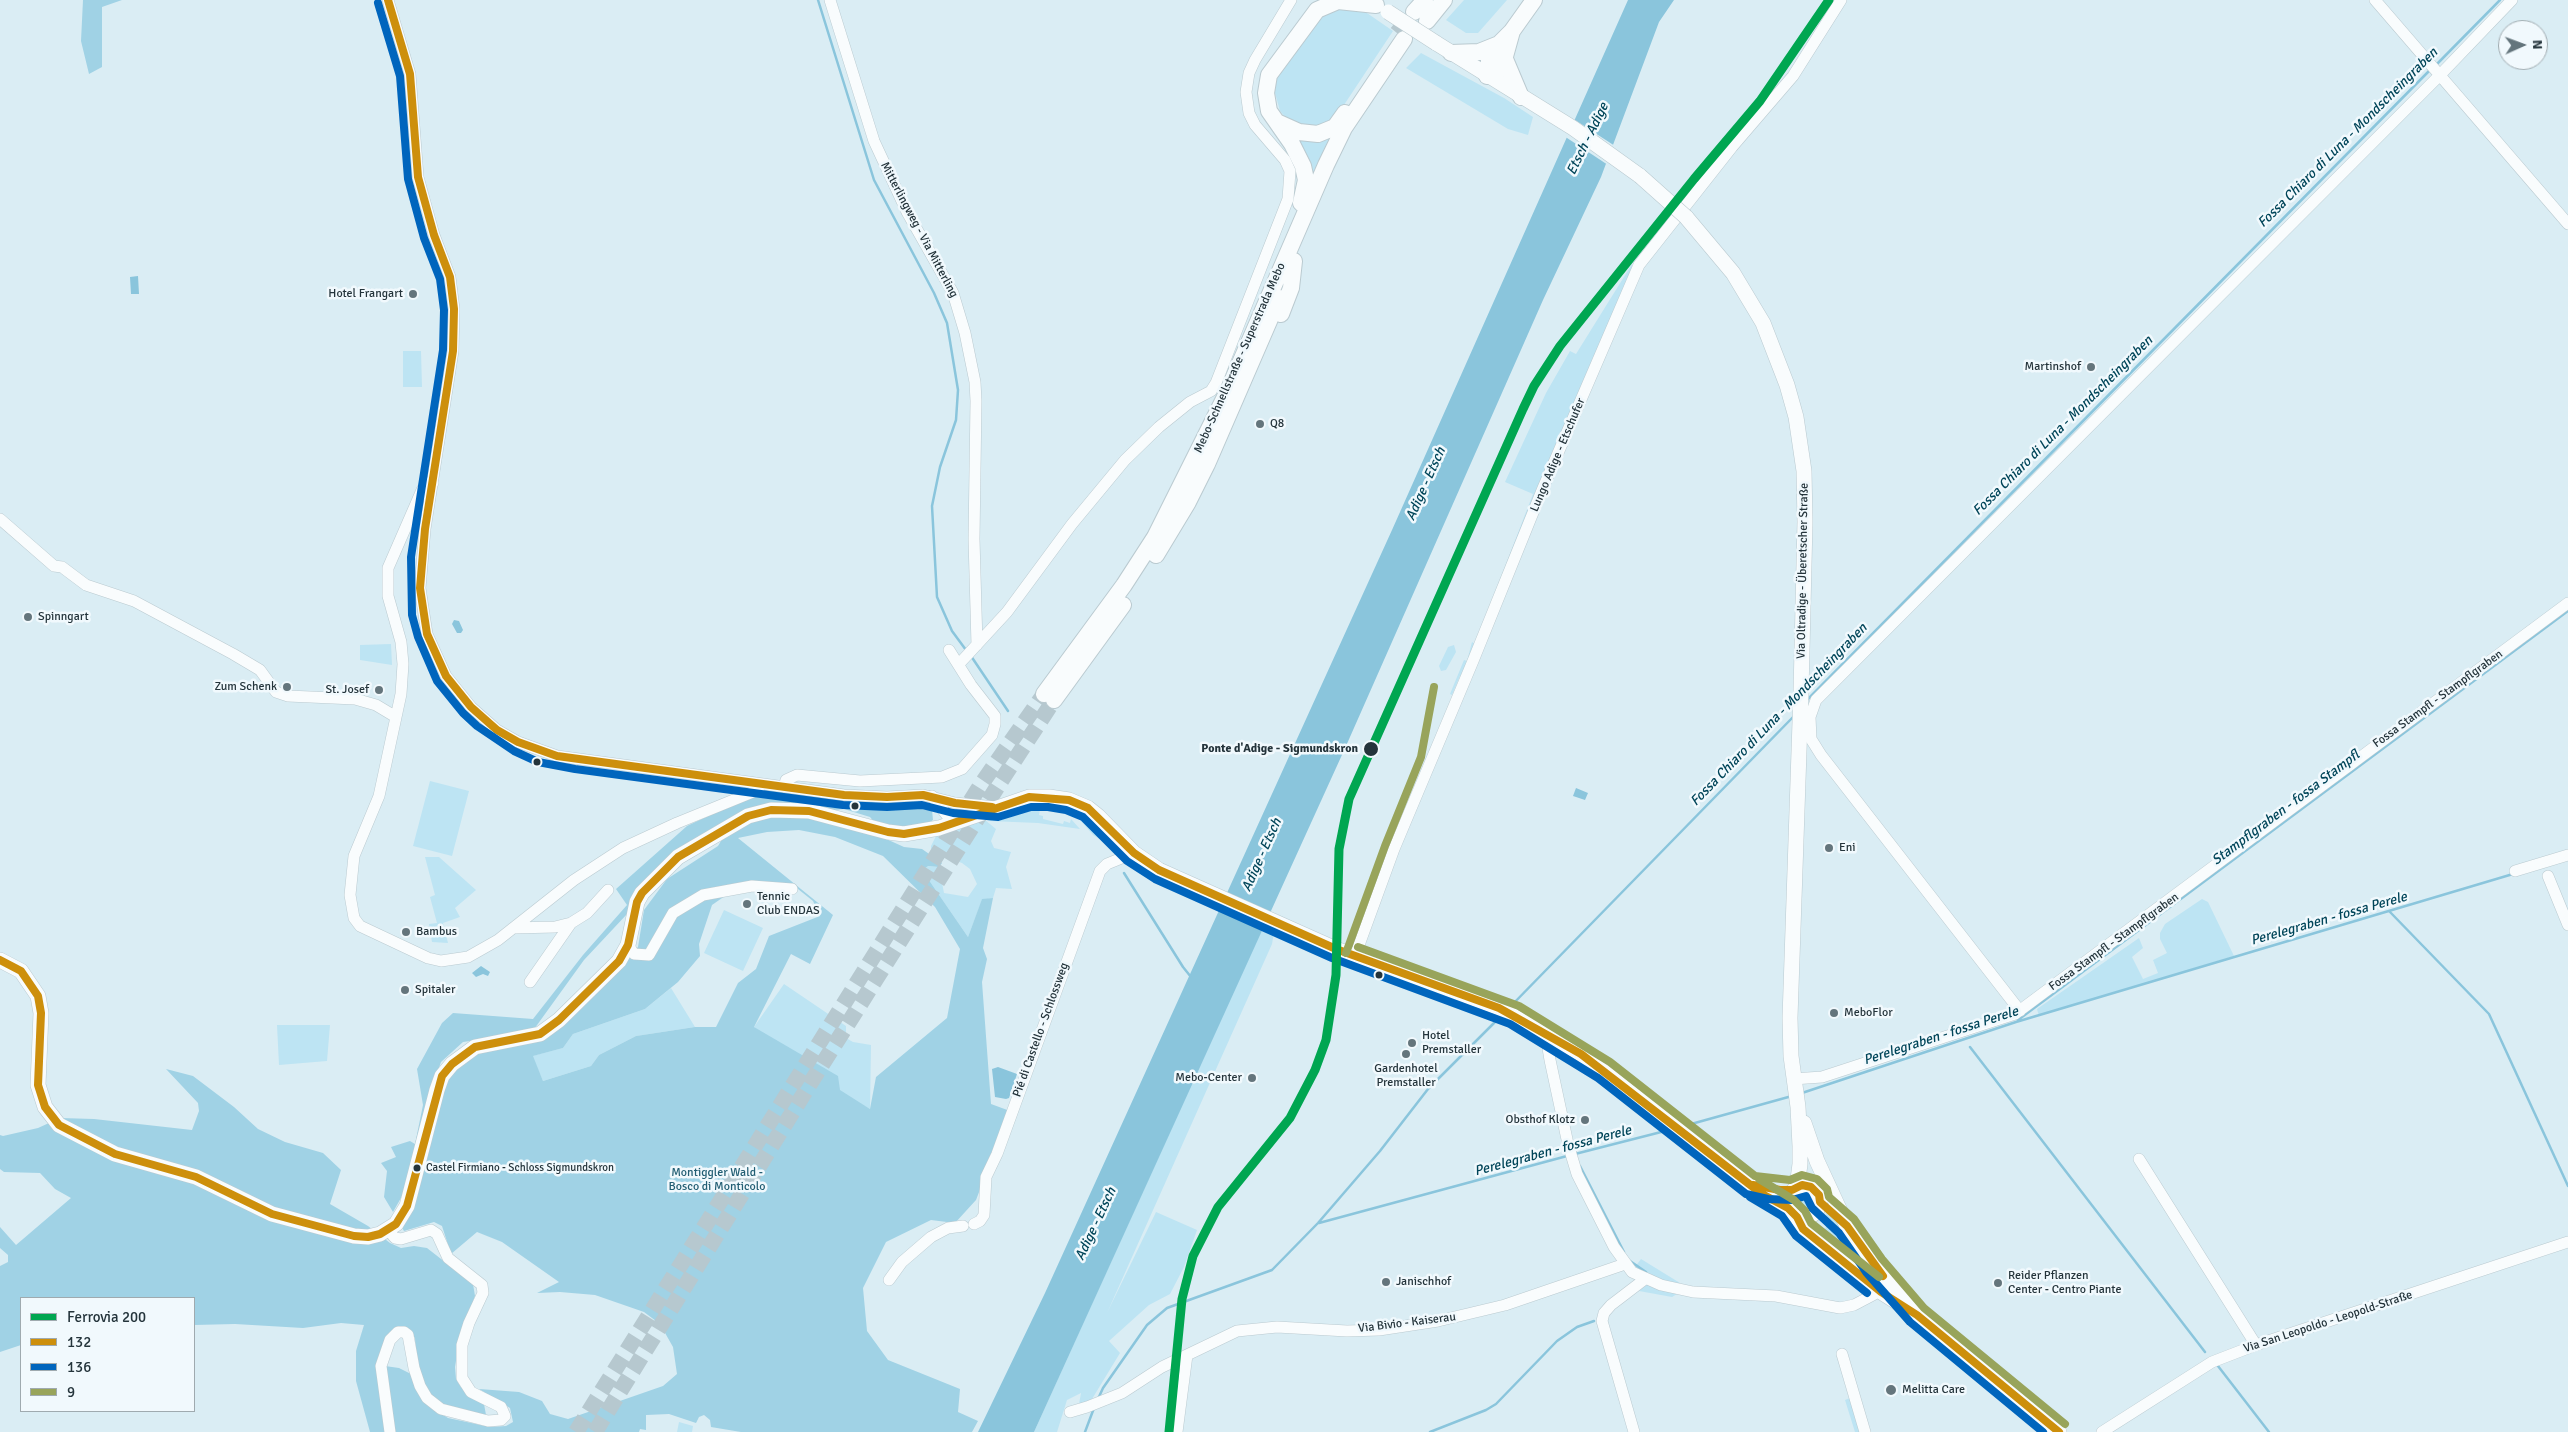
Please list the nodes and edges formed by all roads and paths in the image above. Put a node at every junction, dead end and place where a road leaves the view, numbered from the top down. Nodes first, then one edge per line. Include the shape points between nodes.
1 (388, 0) edge
2 (830, 0) edge
3 (1291, 0) edge
4 (1444, 0) edge
5 (1450, 0) edge
6 (1534, 0) edge
7 (1840, 0) edge
8 (2375, 0) edge
9 (2512, 0) edge
10 (1316, 6) edge
11 (1378, 6) edge
12 (1425, 11) edge
13 (1512, 31) junction
14 (1403, 39) junction
15 (1499, 44) junction
16 (1451, 53) junction
17 (1505, 59) junction
18 (1487, 76) junction
19 (2440, 76) junction
20 (1527, 100) junction
21 (1275, 120) junction
22 (2568, 224) edge
23 (1294, 261) junction
24 (1257, 376) dead end
25 (1233, 377) junction
26 (1221, 456) dead end
27 (434, 483) junction
28 (0, 519) edge
29 (1164, 544) junction
30 (2568, 603) edge
31 (949, 650) dead end
32 (968, 654) junction
33 (396, 718) junction
34 (760, 784) junction
35 (784, 787) junction
36 (932, 796) junction
37 (955, 803) junction
38 (998, 807) junction
39 (952, 824) junction
40 (1134, 852) junction
41 (2568, 855) edge
42 (2515, 871) dead end
43 (2548, 876) dead end
44 (792, 889) dead end
45 (608, 890) dead end
46 (571, 923) junction
47 (2568, 924) edge
48 (514, 928) junction
49 (628, 945) junction
50 (1355, 956) junction
51 (0, 960) edge
52 (530, 982) dead end
53 (2020, 1011) junction
54 (1550, 1036) junction
55 (1797, 1099) junction
56 (2139, 1159) dead end
57 (1751, 1185) junction
58 (1800, 1188) junction
59 (1820, 1202) junction
60 (1793, 1213) junction
61 (1847, 1226) junction
62 (388, 1230) junction
63 (2568, 1242) edge
64 (1625, 1264) junction
65 (1645, 1278) junction
66 (889, 1280) dead end
67 (1873, 1295) dead end
68 (1916, 1315) junction
69 (2256, 1345) junction
70 (1842, 1354) dead end
71 (1187, 1355) junction
72 (1070, 1412) dead end
73 (390, 1432) edge
74 (1177, 1432) edge
75 (1634, 1432) edge
76 (1865, 1432) edge
77 (2059, 1432) edge
78 (2102, 1432) edge

1 - 27 street via 410,74 418,177 434,235 450,276 454,300 453,351
2 - 32 street, Mitterlingweg - Via Mitterling via 874,141 903,203 953,293 967,341 976,401
3 - 32 street via 1255,60 1246,92 1249,113 1259,130 1286,160 1290,170 1288,199 1216,384 1211,391 1190,402 1159,427 1125,460 1072,524 1035,577
4 - 12 highway
5 - 12 highway
6 - 13 highway
7 - 50 street, Lungo Adige - Etschufer via 1793,76 1639,266 1394,849
8 - 19 street
9 - 19 street
10 - 11 highway via 1338,1
10 - 21 highway via 1269,75 1267,104
11 - 16 main road, Via Oltradige - Überetscher Straße, bridge
13 - 15 highway
13 - 17 highway
14 - 21 highway via 1335,127 1326,132 1308,134
14 - 23 highway, Mebo-Schnellstraße - Superstrada Mebo via 1385,79 1345,150
14 - 25 highway, Mebo-Schnellstraße - Superstrada Mebo via 1344,128
15 - 16 highway via 1479,52
15 - 18 highway via 1489,61
16 - 18 main road, Via Oltradige - Überetscher Straße
17 - 18 highway via 1497,72
17 - 20 highway
18 - 20 main road, Via Oltradige - Überetscher Straße
19 - 22 street
19 - 53 street via 1816,700 1810,717 1811,739
20 - 55 main road, Via Oltradige - Überetscher Straße, bridge via 1640,176 1686,218 1715,249 1750,299 1780,365 1800,444 1805,522 1790,1018
21 - 25 highway via 1299,156 1306,180 1304,195 1236,358
23 - 24 highway via 1291,288
23 - 29 highway, Mebo-Schnellstraße - Superstrada Mebo via 1211,455
25 - 29 highway, Mebo-Schnellstraße - Superstrada Mebo via 1194,463 1155,537 1049,697 1094,648
26 - 29 highway via 1211,469 1180,531
27 - 33 street via 426,483 422,490 388,568 388,596 401,642 403,664
27 - 34 street via 421,558 422,613 427,634 446,676 477,713 518,742 557,756
28 - 33 street via 54,566 62,567 86,585 134,601 233,654 260,670 276,692 288,696 355,699 376,705
30 - 53 street, Fossa Stampfl - Stampflgraben
31 - 32 street, Mitterlingweg - Via Mitterling
32 - 35 street, Mitterlingweg - Via Mitterling via 971,685 995,716 995,724 992,734 962,769 942,777 860,781 797,775 786,780
33 - 48 street via 379,796 354,856 350,895 354,918 360,926 378,935 441,961 472,955
34 - 35 street
34 - 48 street via 758,790 623,848 574,880
35 - 36 street via 867,797
36 - 37 street
36 - 39 street
37 - 38 street
37 - 39 street
38 - 39 main road
38 - 40 main road via 1029,798 1069,800 1098,816
39 - 49 main road via 917,833 888,832 810,811 771,810 748,816 678,856 656,876 637,902
40 - 50 main road via 1159,870
40 - 66 street, Pié di Castello - Schlossweg via 1107,864 1100,871 986,1177 984,1215 980,1221 948,1228 931,1237 902,1262
41 - 42 street
43 - 47 street
44 - 49 street via 752,886 703,895 673,913 649,955 634,954
45 - 46 street via 587,913
46 - 48 street via 555,927
46 - 52 street
49 - 62 main road via 610,971 550,1028 534,1035 475,1047 452,1064 442,1076 437,1090 407,1206 396,1224
50 - 54 main road via 1499,1008
51 - 62 main road via 21,971 38,996 41,1014 38,1085 45,1107 60,1125 115,1154 192,1175 272,1214 354,1236 368,1237
53 - 55 street, Fossa Stampfl - Stampflgraben via 1822,1077
54 - 57 main road via 1604,1070
54 - 64 street via 1547,1042 1550,1060 1570,1154 1577,1174
55 - 58 main road via 1809,1154
55 - 61 main road via 1817,1161
56 - 69 street
57 - 58 main road via 1769,1189
57 - 60 main road
58 - 59 main road via 1819,1195
58 - 60 main road via 1787,1200
59 - 60 main road via 1814,1215 1805,1218
59 - 61 main road
60 - 68 main road via 1803,1229 1881,1292
61 - 68 main road via 1874,1265
62 - 73 street via 395,1238 401,1239 431,1230 437,1234 448,1258 482,1285 483,1293 462,1345 462,1378 471,1392 501,1407 505,1416 501,1420 488,1421 441,1409 427,1398 420,1386 408,1335 398,1332 390,1340 381,1366
63 - 69 street, Via San Leopoldo - Leopold-Straße
64 - 65 street via 1632,1272
64 - 71 street, Via Bivio - Kaiserau via 1475,1314 1379,1330 1253,1328 1236,1331
65 - 67 street via 1692,1292 1776,1296 1840,1308
65 - 75 street via 1611,1304 1602,1321
68 - 77 main road
69 - 78 street, Via San Leopoldo - Leopold-Straße via 2212,1362
70 - 76 street
71 - 72 street, Via Bivio - Kaiserau via 1131,1388 1087,1408
71 - 74 street

